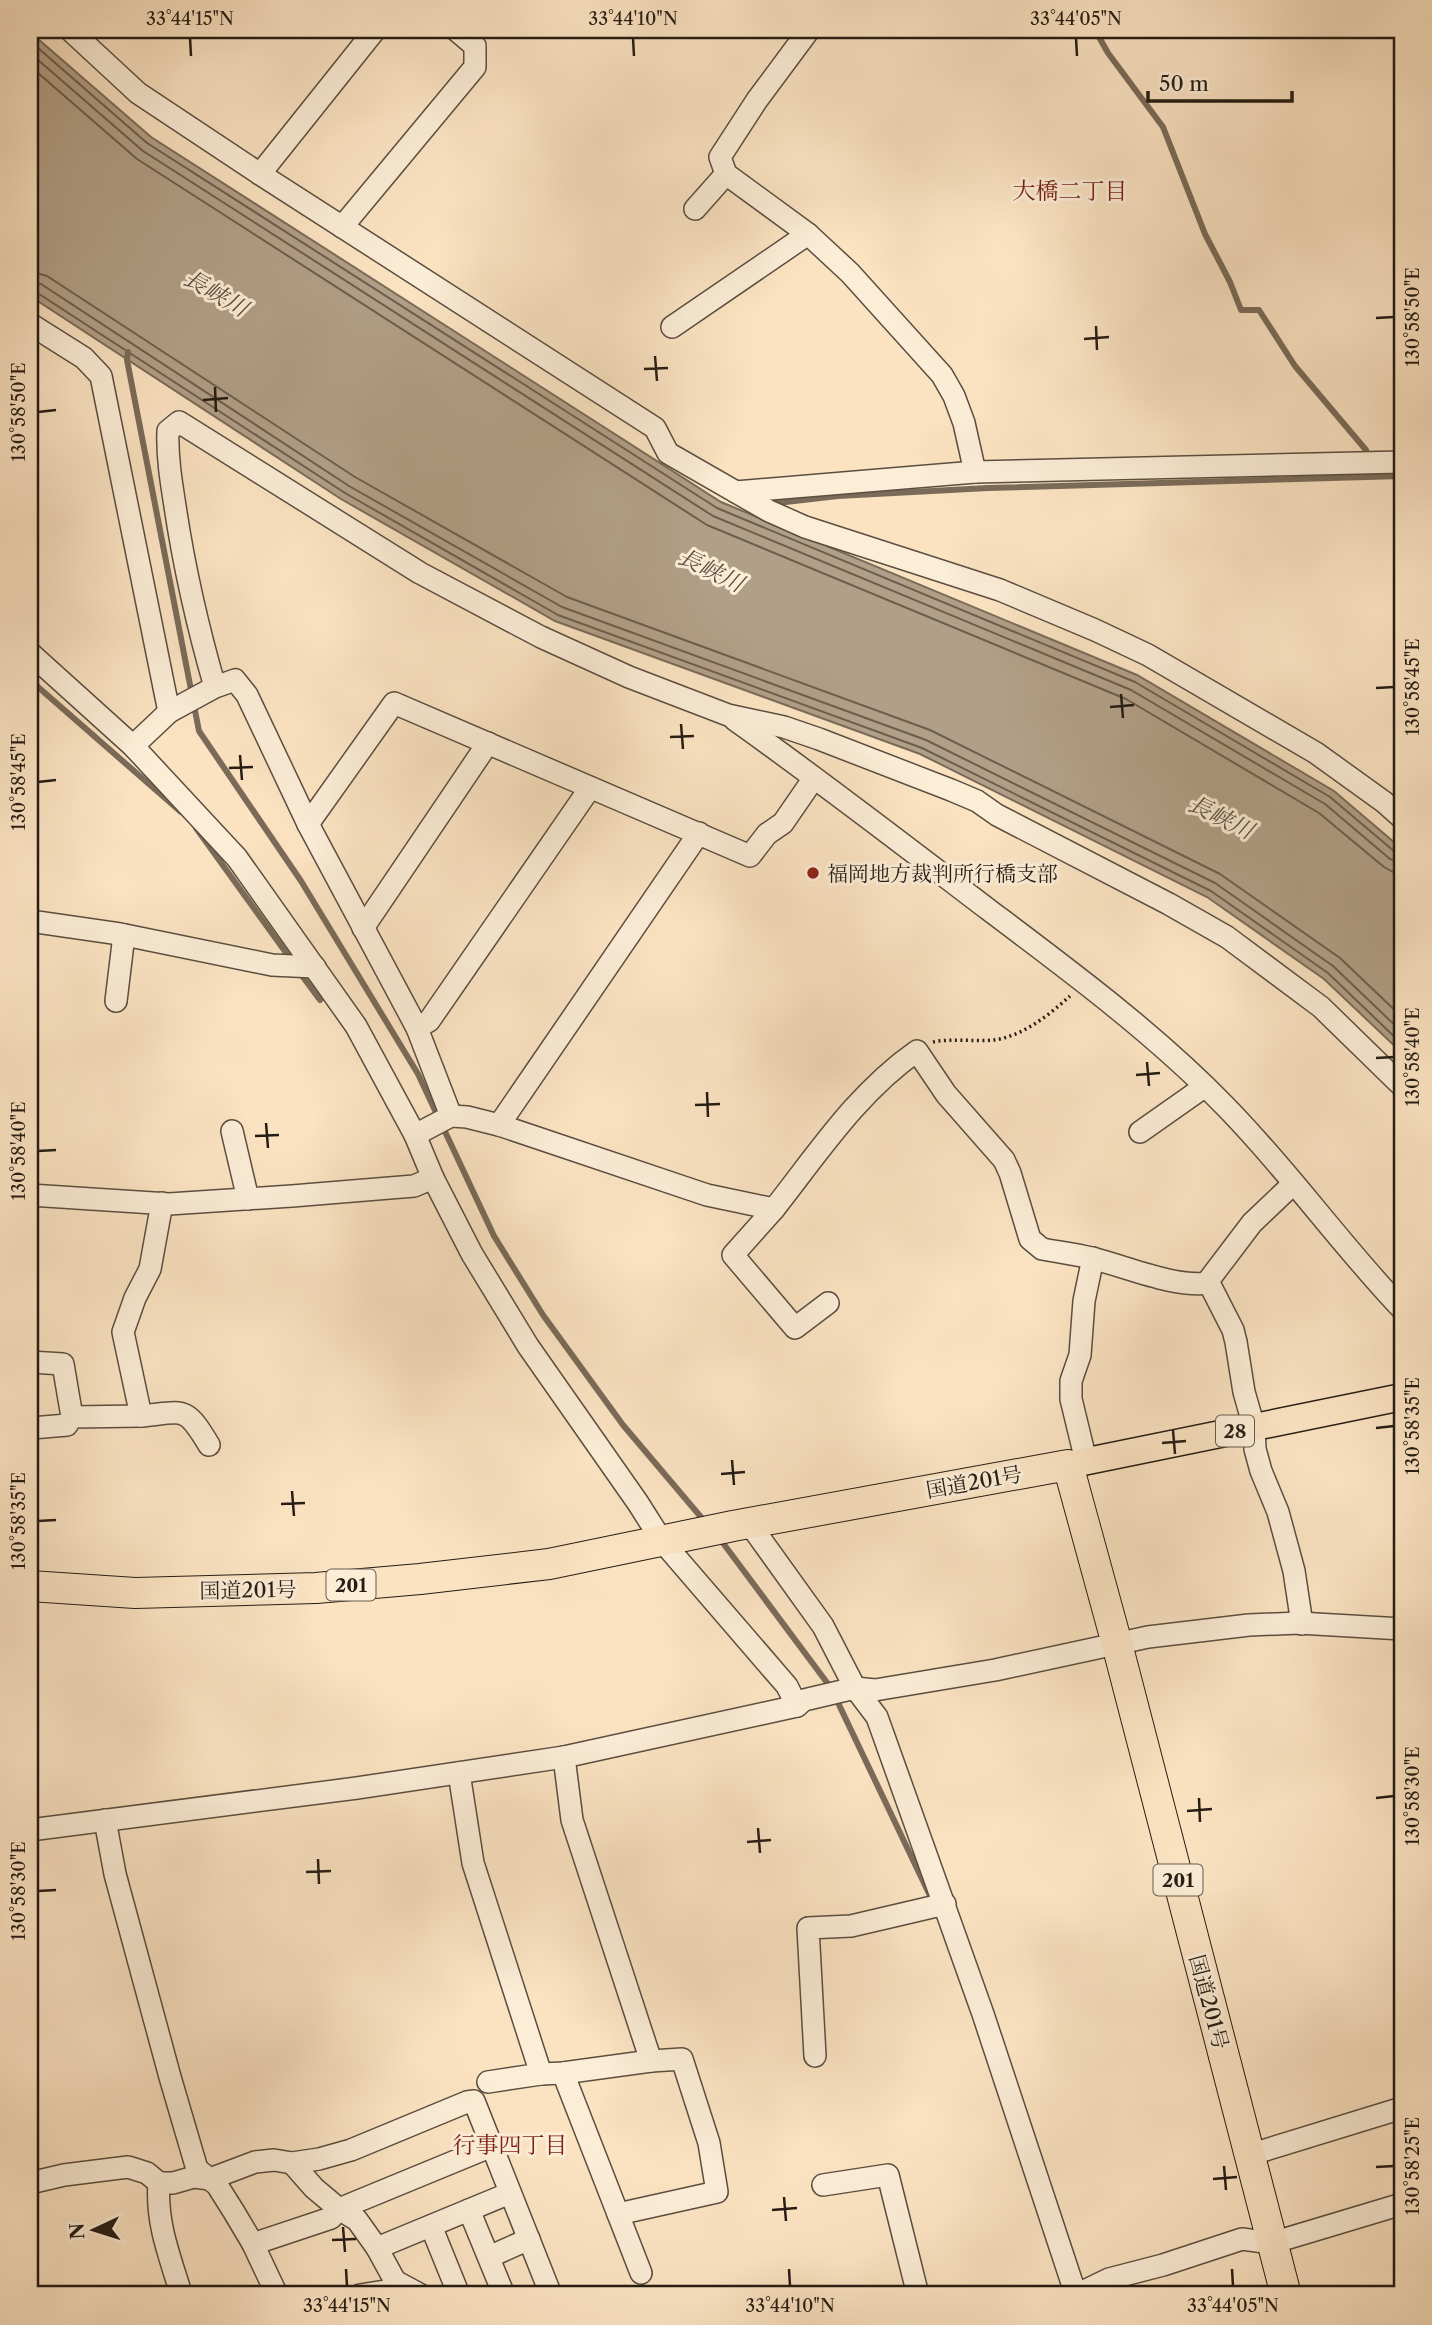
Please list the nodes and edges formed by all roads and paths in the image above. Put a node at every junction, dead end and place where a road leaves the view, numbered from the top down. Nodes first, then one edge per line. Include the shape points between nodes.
1 (70, 30) edge
2 (375, 30) edge
3 (456, 30) edge
4 (809, 30) edge
5 (260, 174) junction
6 (726, 174) junction
7 (695, 209) dead end
8 (342, 227) junction
9 (808, 234) junction
10 (30, 324) edge
11 (672, 327) dead end
12 (1402, 462) edge
13 (975, 472) junction
14 (736, 492) junction
15 (30, 653) edge
16 (215, 687) junction
17 (175, 709) junction
18 (729, 715) junction
19 (819, 739) junction
20 (488, 743) junction
21 (133, 746) junction
22 (794, 762) junction
23 (814, 778) junction
24 (590, 788) junction
25 (1402, 818) edge
26 (308, 824) junction
27 (699, 833) junction
28 (30, 921) edge
29 (363, 928) junction
30 (124, 935) junction
31 (315, 967) junction
32 (1084, 983) junction
33 (116, 1001) dead end
34 (417, 1028) junction
35 (917, 1051) junction
36 (1402, 1086) edge
37 (1205, 1087) junction
38 (451, 1116) junction
39 (499, 1125) junction
40 (232, 1131) dead end
41 (420, 1132) junction
42 (1140, 1132) dead end
43 (433, 1178) junction
44 (1293, 1184) junction
45 (30, 1195) edge
46 (248, 1199) junction
47 (162, 1203) junction
48 (774, 1209) junction
49 (1093, 1258) junction
50 (1209, 1283) junction
51 (828, 1303) dead end
52 (1402, 1309) edge
53 (30, 1362) edge
54 (1402, 1397) edge
55 (141, 1416) junction
56 (72, 1417) junction
57 (1254, 1427) junction
58 (32, 1428) dead end
59 (209, 1445) dead end
60 (1077, 1463) junction
61 (741, 1525) junction
62 (665, 1540) junction
63 (30, 1586) edge
64 (1302, 1624) junction
65 (1402, 1629) edge
66 (1116, 1644) junction
67 (850, 1689) junction
68 (800, 1703) junction
69 (564, 1757) junction
70 (460, 1773) junction
71 (104, 1820) junction
72 (30, 1830) edge
73 (945, 1904) junction
74 (815, 2056) dead end
75 (651, 2061) junction
76 (563, 2073) junction
77 (541, 2074) junction
78 (488, 2082) dead end
79 (1402, 2108) edge
80 (492, 2146) junction
81 (1249, 2155) junction
82 (292, 2163) junction
83 (30, 2177) edge
84 (210, 2179) junction
85 (159, 2183) junction
86 (823, 2185) dead end
87 (510, 2193) junction
88 (1402, 2204) edge
89 (339, 2209) junction
90 (469, 2210) junction
91 (618, 2214) junction
92 (431, 2226) junction
93 (529, 2239) junction
94 (1272, 2243) junction
95 (253, 2244) junction
96 (377, 2248) junction
97 (488, 2257) junction
98 (641, 2273) dead end
99 (385, 2291) dead end
100 (177, 2295) edge
101 (277, 2295) edge
102 (360, 2295) edge
103 (421, 2295) edge
104 (459, 2295) edge
105 (504, 2295) edge
106 (551, 2295) edge
107 (918, 2295) edge
108 (1076, 2295) edge
109 (1286, 2295) edge

1 - 5 street via 138,93
2 - 5 street
3 - 8 street via 475,46 475,67
4 - 6 street via 720,157
5 - 8 street
6 - 7 street
6 - 9 street
8 - 14 street via 655,428 668,453
9 - 11 street
9 - 13 street via 850,272 942,375 964,423
10 - 17 street via 83,358 101,376
12 - 13 street
13 - 14 street
14 - 25 street via 805,527 1000,590 1138,650 1316,753
15 - 21 street
16 - 17 street
16 - 18 street via 179,533 167,450 168,430 180,422 420,573 629,677
16 - 26 street via 235,680 247,695
17 - 21 street
18 - 19 street
18 - 22 street
19 - 22 street via 808,742
19 - 36 street via 977,801 1227,937 1321,1007
20 - 24 street
20 - 26 street via 394,703
20 - 29 street
21 - 31 street via 237,858
22 - 23 street
23 - 27 street via 783,823 767,834 750,856
23 - 32 street
24 - 27 street
24 - 34 street via 429,1021
26 - 29 street
27 - 39 street
28 - 30 street
29 - 34 street
30 - 31 street via 272,965
30 - 33 street
31 - 41 street
32 - 35 path via 1041,1019 1011,1035 995,1040 936,1041
32 - 37 street
34 - 38 street
35 - 48 street via 855,1105
35 - 49 street via 946,1094 1004,1160 1030,1239 1042,1249
37 - 42 street
37 - 44 street
38 - 39 street
38 - 41 street
39 - 48 street via 707,1195
40 - 46 street
41 - 43 street
43 - 46 street via 414,1185
43 - 62 street via 528,1346
44 - 50 street via 1252,1223
44 - 52 street
45 - 47 street
46 - 47 street
47 - 55 street via 150,1269 123,1332
48 - 51 street via 733,1255 795,1328
49 - 50 street via 1187,1283
49 - 60 street via 1080,1355 1071,1381
50 - 57 street via 1233,1330
53 - 56 street via 63,1364
54 - 57 main road, 28
55 - 56 street
55 - 59 street via 180,1412 193,1419
56 - 58 street via 67,1425
57 - 60 main road, 28
57 - 64 street via 1261,1471 1294,1570
60 - 61 highway, 国道201号 / 201
60 - 66 highway, 国道201号 / 201
61 - 62 highway, 国道201号 / 201
61 - 67 street via 823,1626
62 - 63 highway, 国道201号 / 201 via 549,1564 316,1588 135,1593
62 - 68 street
64 - 65 street
64 - 66 street via 1249,1625
66 - 67 street via 875,1690
66 - 81 highway, 国道201号 / 201
67 - 68 street
67 - 73 street via 877,1717
68 - 69 street
69 - 70 street
69 - 75 street via 572,1820
70 - 71 street
70 - 77 street via 473,1863
71 - 72 street
71 - 84 street via 197,2169
73 - 74 street via 851,1926 808,1928
73 - 108 street
75 - 76 street
75 - 91 street via 682,2059 709,2143 717,2192
76 - 77 street
76 - 91 street
77 - 78 street
79 - 81 street
80 - 82 street via 474,2101 351,2150
80 - 87 street
80 - 89 street
81 - 94 highway, 国道201号 / 201
82 - 84 street via 255,2162
82 - 89 street
83 - 85 street via 128,2166
84 - 85 street
84 - 95 street
85 - 100 street via 157,2204 179,2287
86 - 107 street via 888,2175
87 - 90 street
87 - 93 street
88 - 94 street
89 - 95 street via 331,2218
89 - 96 street via 357,2220
90 - 92 street
90 - 97 street
91 - 98 street
92 - 96 street
92 - 104 street
93 - 97 street
93 - 106 street
94 - 108 street via 1242,2239 1109,2279
94 - 109 highway, 国道201号 / 201
95 - 101 street
96 - 103 street via 395,2281
97 - 105 street
99 - 102 street

